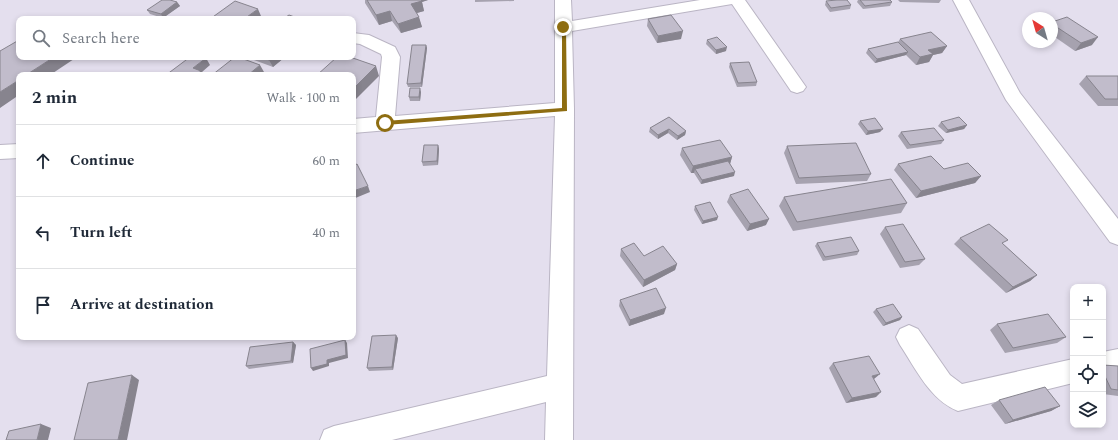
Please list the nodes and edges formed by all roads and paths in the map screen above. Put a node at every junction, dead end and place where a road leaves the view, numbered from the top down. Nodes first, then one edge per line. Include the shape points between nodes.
1 (563, 0) edge
2 (730, 0) edge
3 (738, 0) edge
4 (961, 0) edge
5 (563, 27) junction
6 (356, 38) edge
7 (797, 87) dead end
8 (565, 109) junction
9 (385, 123) junction
10 (356, 126) edge
11 (16, 151) edge
12 (0, 152) edge
13 (1118, 236) edge
14 (909, 337) dead end
15 (1118, 361) edge
16 (1106, 363) edge
17 (1070, 372) edge
18 (561, 386) junction
19 (334, 440) edge
20 (559, 440) edge

1 - 5 street
2 - 5 street
3 - 7 street
4 - 13 street via 1013,96
5 - 8 street
6 - 9 street via 364,39 389,51 391,57
8 - 9 street
8 - 18 street
9 - 10 street
11 - 12 street
14 - 17 street via 941,384 958,398
15 - 16 street
18 - 19 street
18 - 20 street

